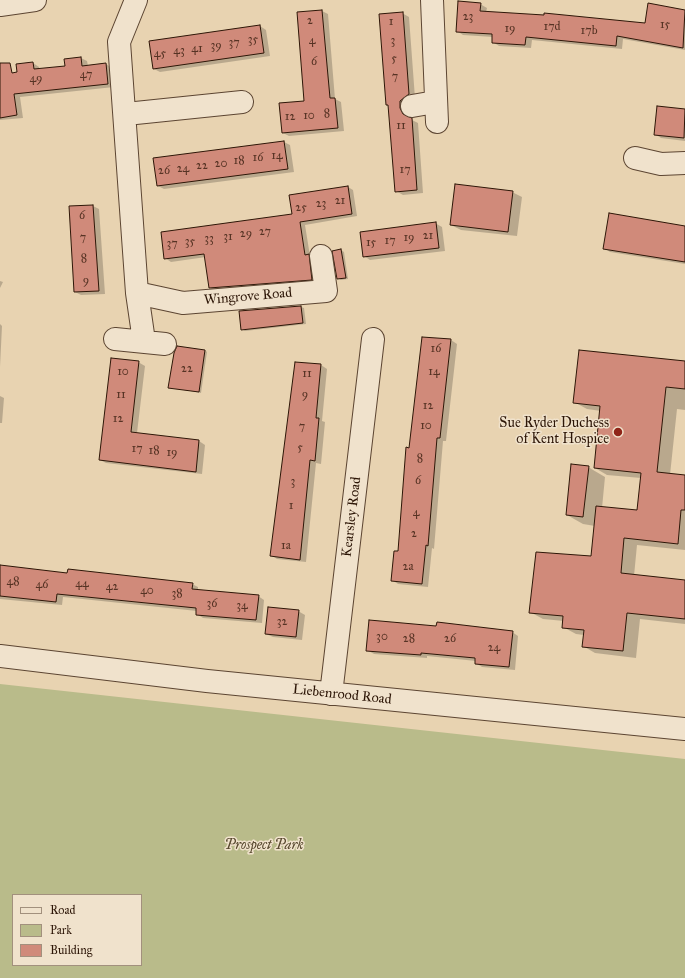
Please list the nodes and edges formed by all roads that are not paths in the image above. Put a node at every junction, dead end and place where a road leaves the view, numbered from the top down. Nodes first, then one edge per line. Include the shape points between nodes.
1 (35, 0) edge
2 (136, 0) edge
3 (432, 0) edge
4 (0, 5) edge
5 (242, 102) dead end
6 (412, 106) dead end
7 (126, 114) junction
8 (635, 158) dead end
9 (685, 163) edge
10 (321, 256) dead end
11 (137, 293) junction
12 (115, 339) dead end
13 (373, 339) dead end
14 (144, 341) junction
15 (165, 344) dead end
16 (0, 656) edge
17 (331, 694) junction
18 (685, 729) edge

1 - 4 street
2 - 7 street via 119,42
3 - 6 street via 436,112
5 - 7 street
7 - 11 street
8 - 9 street via 661,164
10 - 11 street, Wingrove Road via 326,291 183,303
11 - 14 street
12 - 14 street
13 - 17 street, Kearsley Road
14 - 15 street
16 - 17 street, Liebenrood Road
17 - 18 street, Liebenrood Road

